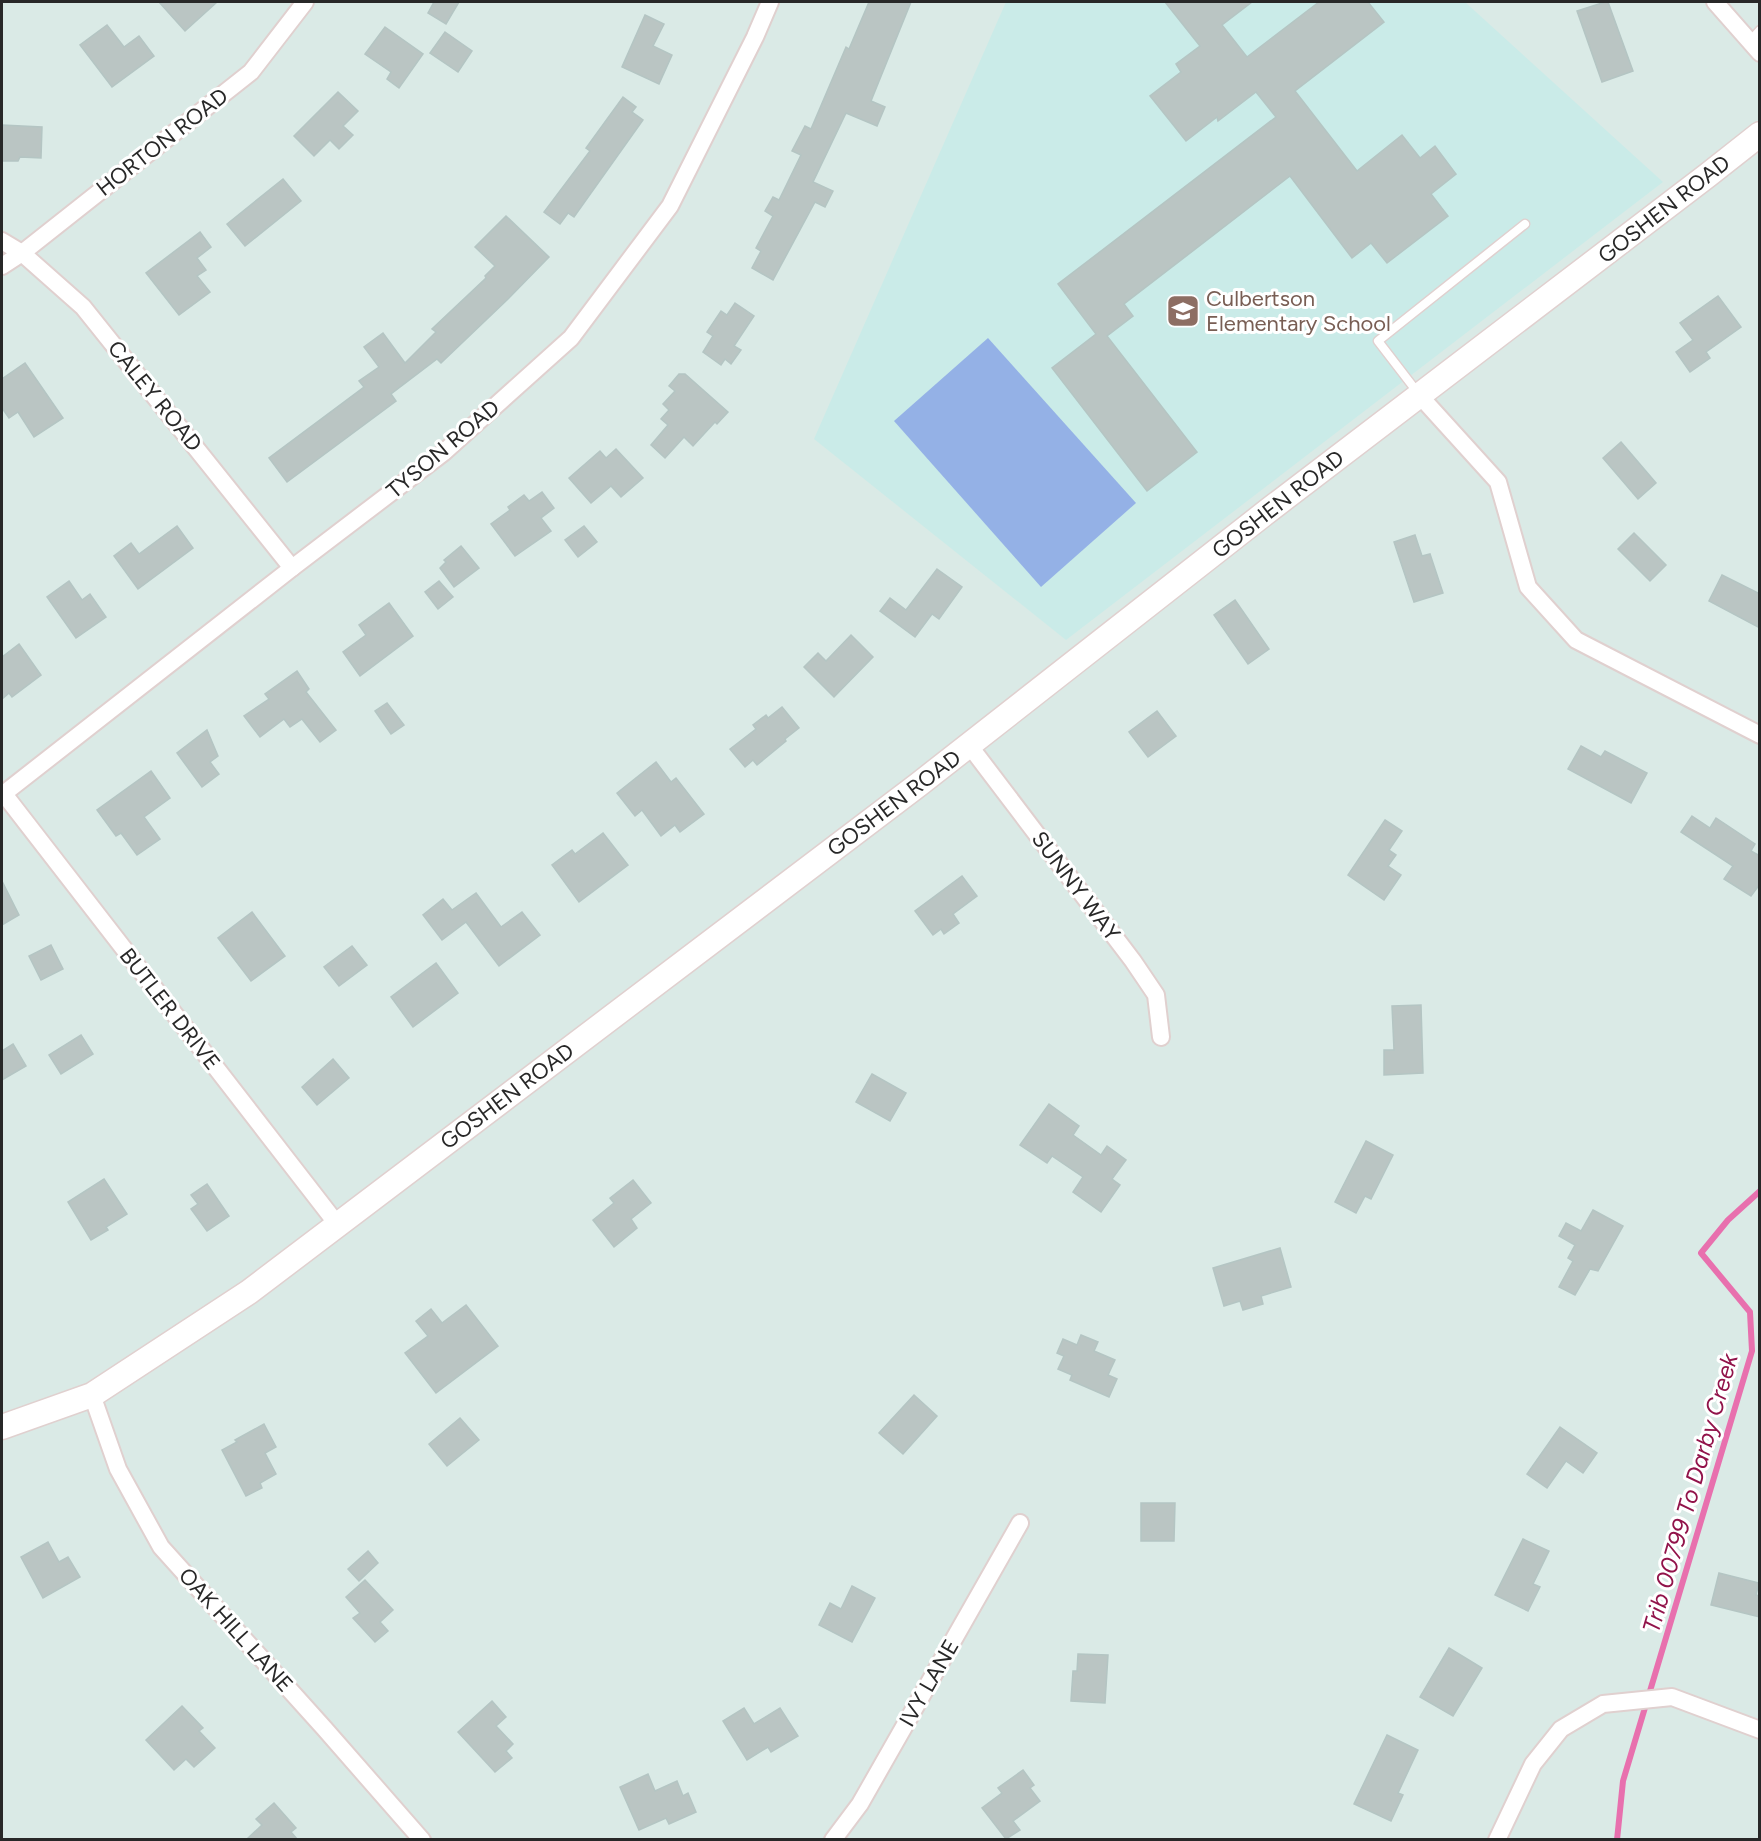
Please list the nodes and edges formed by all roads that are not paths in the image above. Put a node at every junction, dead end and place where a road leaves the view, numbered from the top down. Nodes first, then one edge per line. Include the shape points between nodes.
1 (305, 2) edge
2 (770, 2) edge
3 (1714, 2) edge
4 (1756, 41) edge
5 (1760, 134) edge
6 (1525, 224) dead end
7 (2, 241) edge
8 (22, 253) junction
9 (2, 266) edge
10 (1420, 396) junction
11 (292, 568) junction
12 (1760, 735) edge
13 (969, 745) junction
14 (3, 794) edge
15 (1161, 1036) dead end
16 (337, 1224) junction
17 (92, 1395) junction
18 (2, 1427) edge
19 (1020, 1523) dead end
20 (1760, 1730) edge
21 (422, 1839) edge
22 (833, 1839) edge
23 (1497, 1839) edge

1 - 8 street, HORTON ROAD via 251,72
2 - 11 street, TYSON ROAD via 670,206 572,338 443,453
3 - 4 street
5 - 10 street, GOSHEN ROAD
6 - 10 lane via 1378,341
7 - 8 street, CALEY ROAD
8 - 9 street, HORTON ROAD
8 - 11 street, CALEY ROAD via 83,307
10 - 12 street via 1498,482 1528,587 1576,640
10 - 13 street, GOSHEN ROAD
11 - 14 street, TYSON ROAD
13 - 15 street, SUNNY WAY via 1133,960 1156,995
13 - 16 street, GOSHEN ROAD
14 - 16 street, BUTLER DRIVE
16 - 17 street, GOSHEN ROAD via 249,1292
17 - 18 street, GOSHEN ROAD
17 - 21 street, OAK HILL LANE via 118,1469 160,1547
19 - 22 street, IVY LANE via 860,1804
20 - 23 street via 1672,1697 1603,1704 1561,1729 1533,1764

